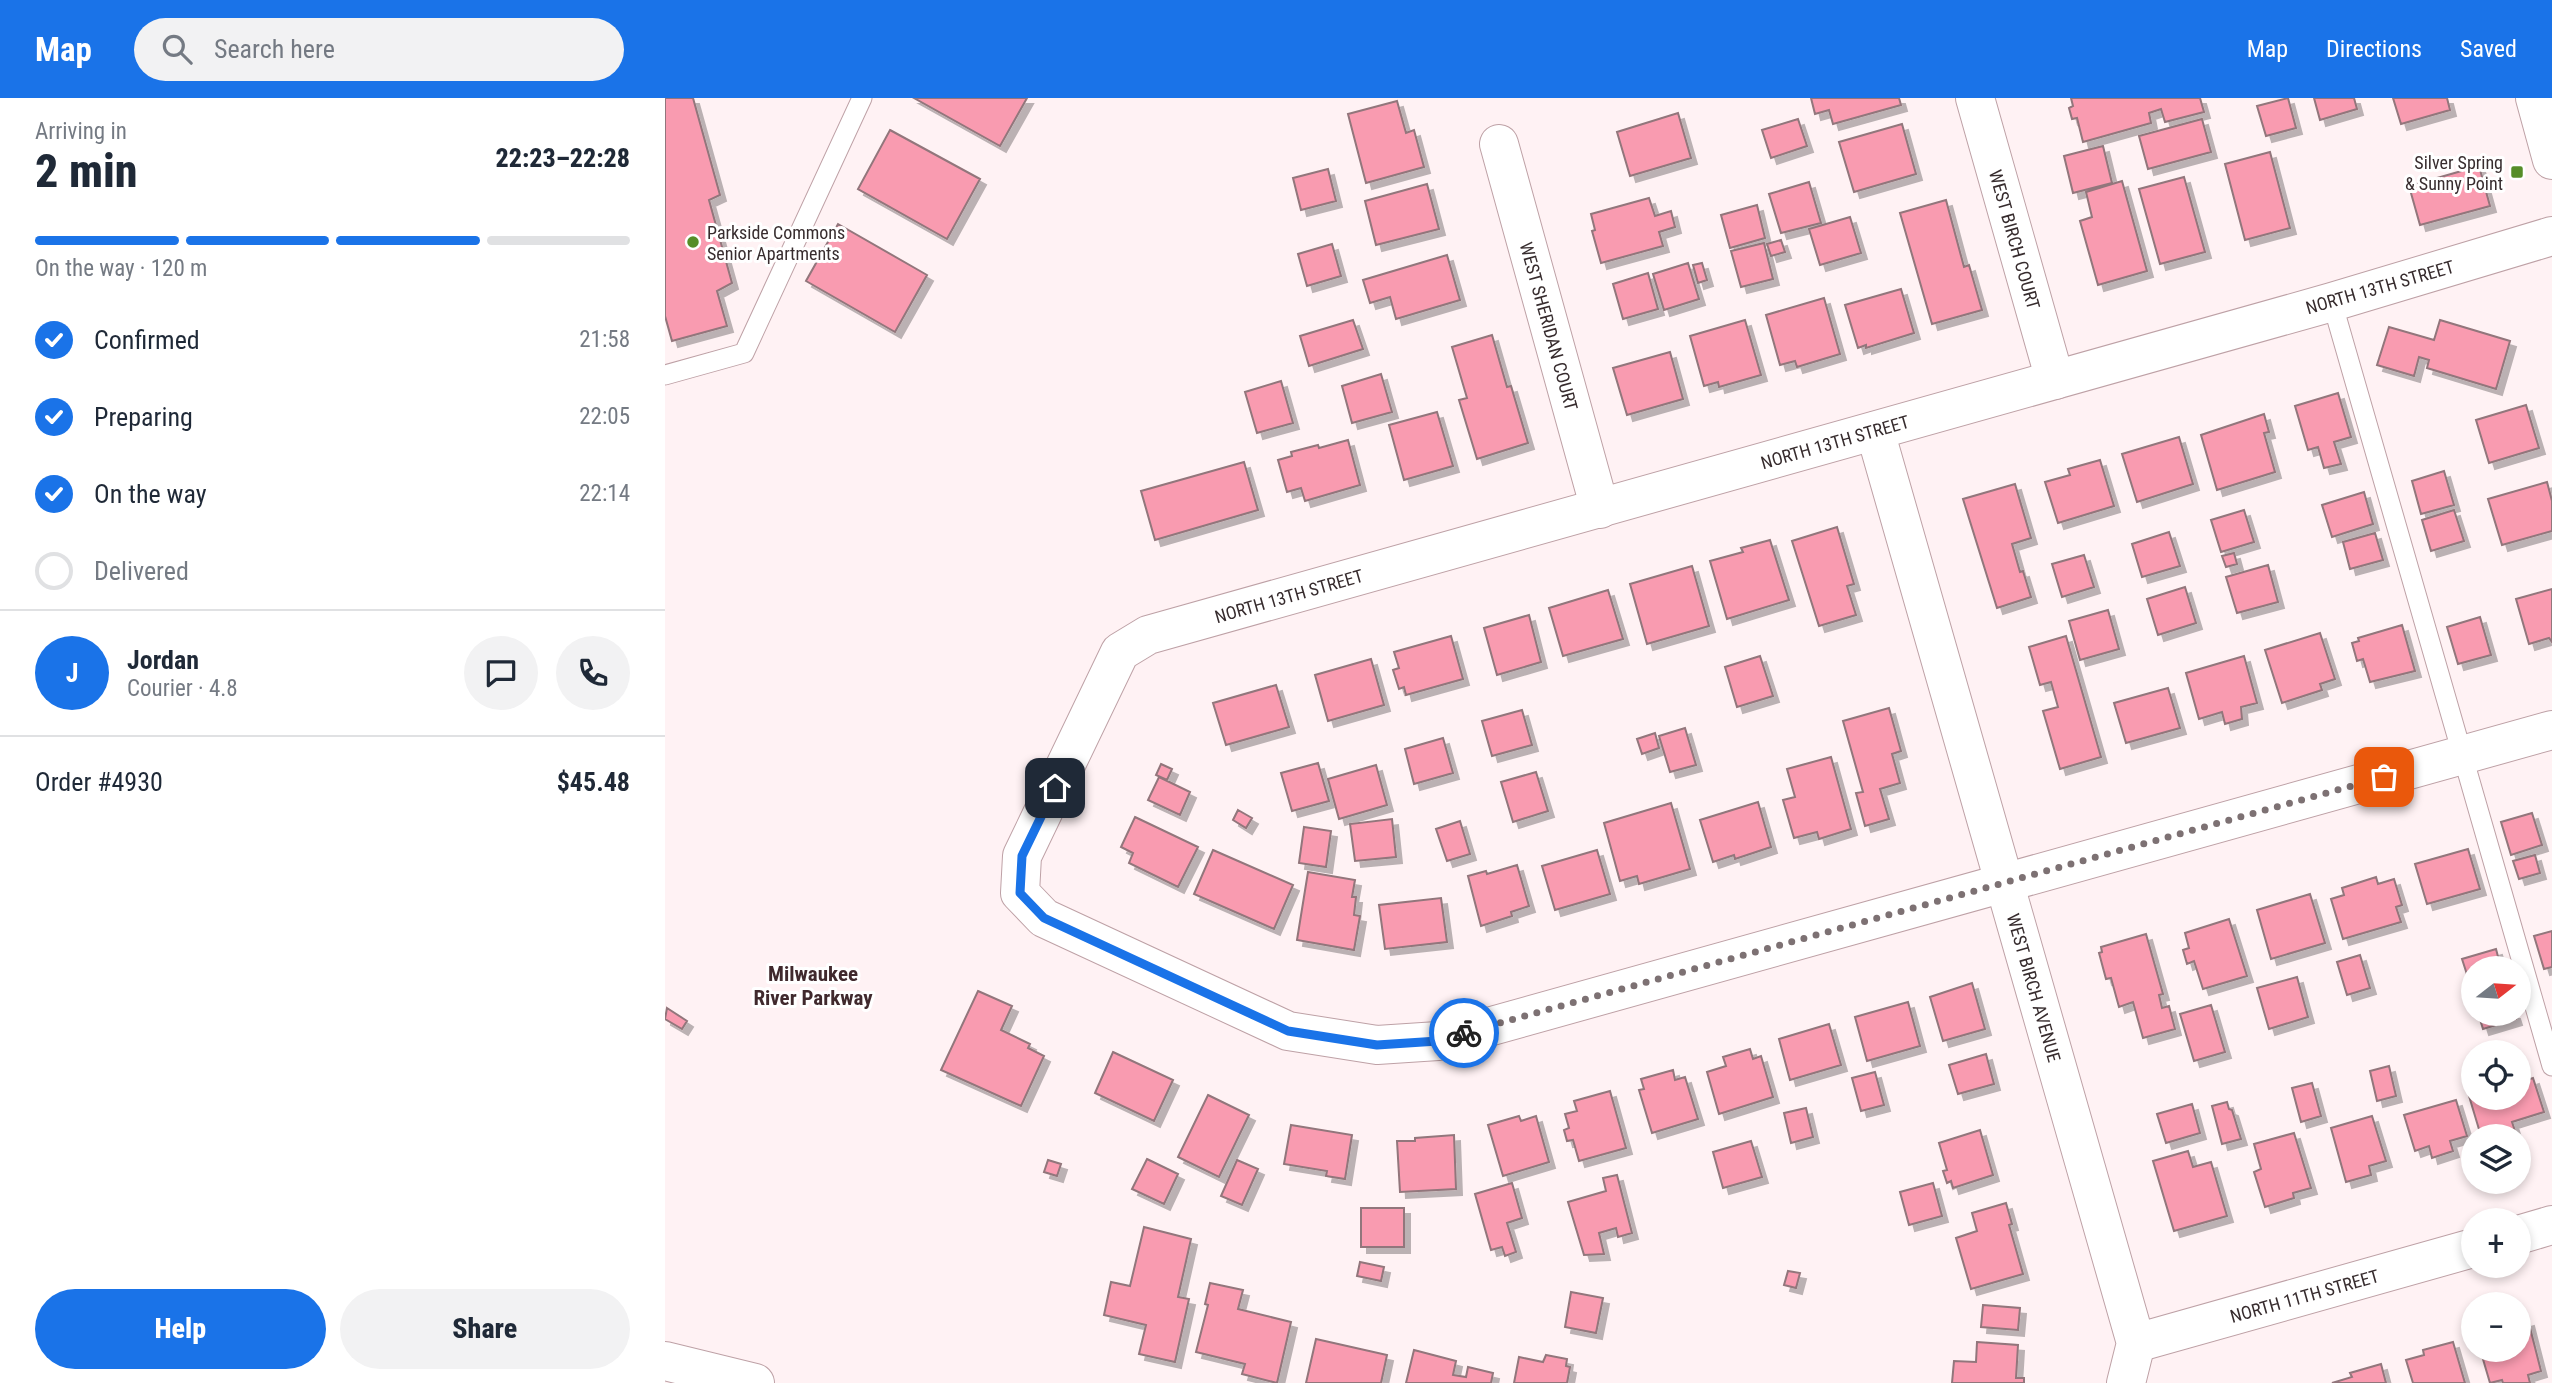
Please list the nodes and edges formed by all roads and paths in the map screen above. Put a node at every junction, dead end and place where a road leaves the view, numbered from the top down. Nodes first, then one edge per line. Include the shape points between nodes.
1 (862, 98) edge
2 (1975, 98) edge
3 (2535, 98) edge
4 (1499, 144) dead end
5 (2552, 160) edge
6 (2552, 236) edge
7 (2332, 302) junction
8 (665, 375) edge
9 (2055, 380) junction
10 (1875, 431) junction
11 (1600, 509) junction
12 (2552, 730) edge
13 (2463, 755) junction
14 (2005, 881) junction
15 (2552, 1066) edge
16 (2552, 1225) edge
17 (2531, 1231) edge
18 (2461, 1251) edge
19 (2136, 1343) junction
20 (665, 1361) edge
21 (755, 1383) edge
22 (2126, 1383) edge

1 - 8 lane via 744,353
2 - 9 street, WEST BIRCH COURT
3 - 5 street
4 - 11 street, WEST SHERIDAN COURT
6 - 7 street, NORTH 13TH STREET
7 - 9 street, NORTH 13TH STREET
7 - 13 lane
9 - 10 street, NORTH 13TH STREET
10 - 11 street, NORTH 13TH STREET
10 - 14 street, WEST BIRCH AVENUE
11 - 14 street, NORTH 13TH STREET via 1148,635 1120,652 1022,856 1020,893 1044,918 1288,1031 1377,1045 1438,1041
12 - 13 street
13 - 14 street
13 - 15 lane
14 - 19 street, WEST BIRCH AVENUE
16 - 17 street
18 - 19 street, NORTH 11TH STREET
19 - 22 street, WEST BIRCH AVENUE
20 - 21 street

